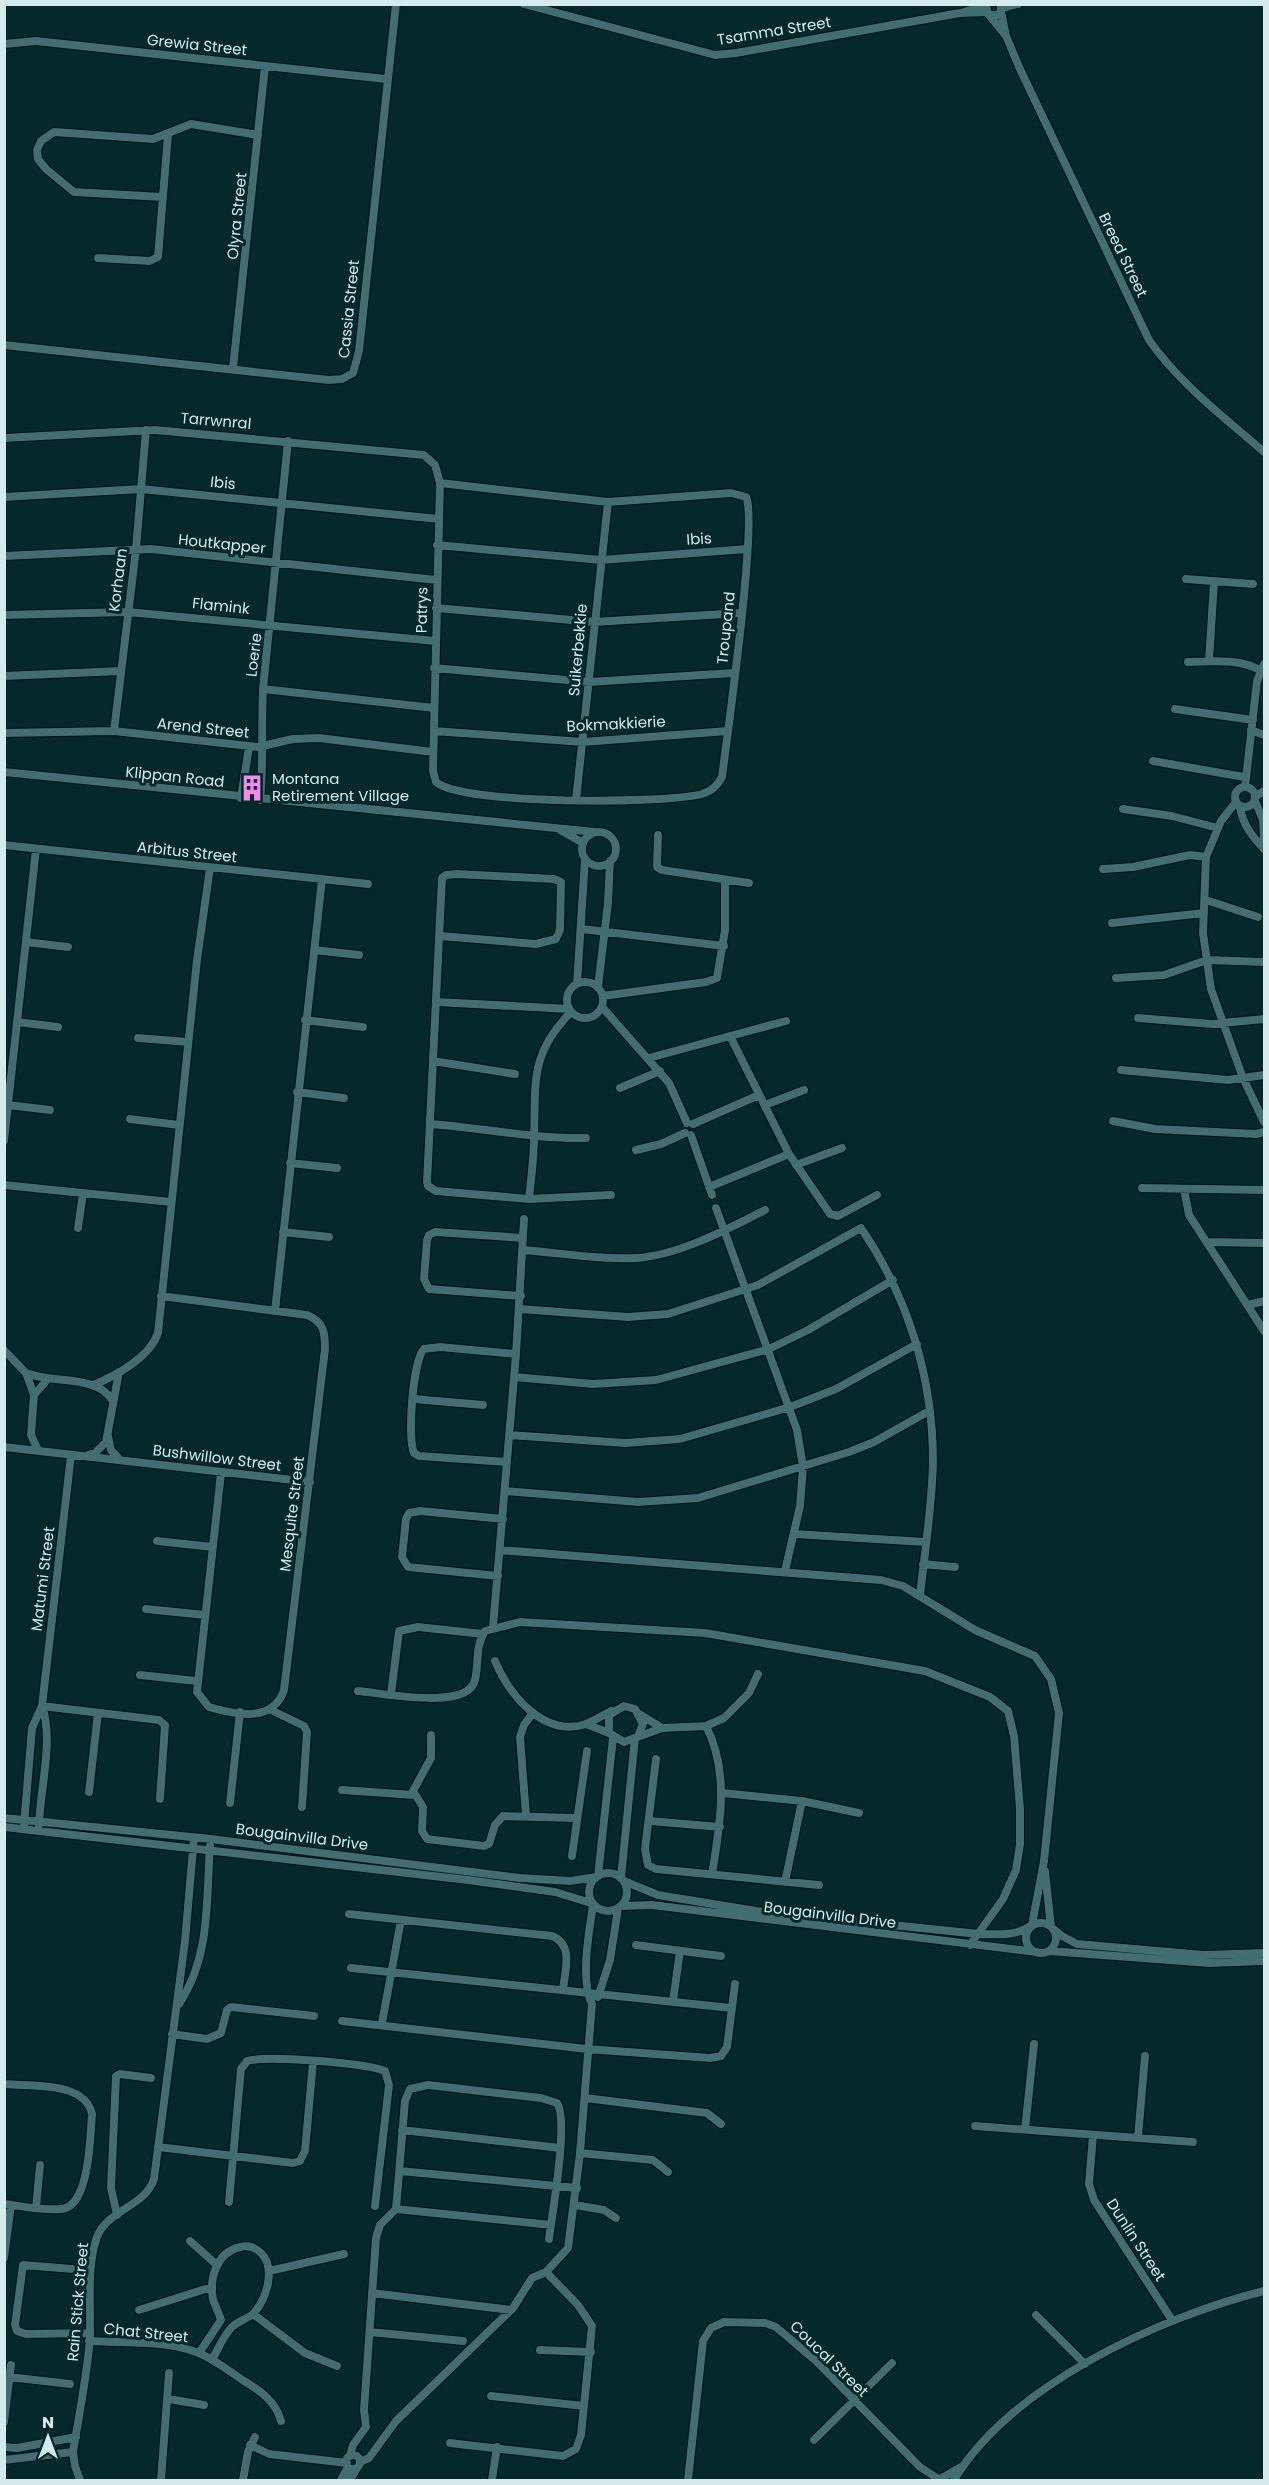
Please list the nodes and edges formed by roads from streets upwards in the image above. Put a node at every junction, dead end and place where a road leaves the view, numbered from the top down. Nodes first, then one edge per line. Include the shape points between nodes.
1 (396, 4) edge
2 (524, 4) edge
3 (1018, 4) edge
4 (1002, 8) edge
5 (988, 11) edge
6 (1006, 36) junction
7 (4, 44) edge
8 (265, 66) junction
9 (387, 79) junction
10 (168, 135) junction
11 (258, 135) junction
12 (162, 197) junction
13 (98, 258) dead end
14 (4, 345) edge
15 (233, 368) junction
16 (146, 430) junction
17 (4, 438) edge
18 (288, 441) junction
19 (1264, 452) edge
20 (424, 455) joint
21 (440, 483) junction
22 (141, 489) junction
23 (4, 497) edge
24 (608, 502) junction
25 (283, 503) junction
26 (439, 519) junction
27 (437, 545) junction
28 (136, 549) junction
29 (747, 549) junction
30 (4, 556) edge
31 (601, 560) junction
32 (277, 564) junction
33 (1186, 579) dead end
34 (436, 580) junction
35 (1214, 582) junction
36 (1253, 584) dead end
37 (436, 608) junction
38 (128, 612) junction
39 (741, 613) junction
40 (4, 615) edge
41 (594, 622) junction
42 (271, 626) junction
43 (435, 641) junction
44 (1209, 661) junction
45 (1188, 662) dead end
46 (434, 668) junction
47 (1263, 669) edge
48 (121, 671) junction
49 (734, 673) junction
50 (4, 676) edge
51 (590, 682) junction
52 (263, 689) junction
53 (434, 708) junction
54 (1175, 709) dead end
55 (1253, 720) junction
56 (1251, 730) junction
57 (114, 731) junction
58 (434, 731) junction
59 (728, 731) junction
60 (4, 733) edge
61 (1264, 735) edge
62 (583, 742) junction
63 (249, 747) junction
64 (263, 747) junction
65 (433, 752) junction
66 (1152, 761) dead end
67 (4, 772) edge
68 (1244, 777) junction
69 (1245, 786) junction
70 (1264, 791) edge
71 (241, 798) junction
72 (1255, 799) junction
73 (260, 800) junction
74 (576, 800) junction
75 (1238, 804) junction
76 (1123, 809) dead end
77 (1218, 828) junction
78 (557, 829) junction
79 (596, 832) junction
80 (658, 835) dead end
81 (1264, 838) edge
82 (583, 843) junction
83 (4, 845) edge
84 (36, 849) junction
85 (1264, 849) edge
86 (1206, 857) junction
87 (585, 859) junction
88 (610, 861) junction
89 (210, 868) junction
90 (1103, 869) dead end
91 (322, 879) junction
92 (725, 880) junction
93 (749, 883) dead end
94 (368, 884) dead end
95 (1206, 900) junction
96 (1204, 913) junction
97 (1258, 917) dead end
98 (1112, 923) dead end
99 (582, 929) junction
100 (605, 932) junction
101 (440, 936) junction
102 (26, 942) junction
103 (68, 946) dead end
104 (724, 946) junction
105 (314, 950) junction
106 (359, 955) dead end
107 (1207, 960) junction
108 (1264, 962) edge
109 (1116, 978) dead end
110 (577, 984) junction
111 (598, 987) junction
112 (603, 996) junction
113 (437, 1002) junction
114 (602, 1007) junction
115 (570, 1011) junction
116 (1138, 1018) dead end
117 (1264, 1019) edge
118 (305, 1020) junction
119 (786, 1021) dead end
120 (17, 1022) junction
121 (1223, 1023) junction
122 (58, 1027) dead end
123 (363, 1027) dead end
124 (729, 1036) junction
125 (138, 1038) dead end
126 (188, 1042) junction
127 (649, 1058) junction
128 (433, 1061) junction
129 (1121, 1070) dead end
130 (660, 1071) junction
131 (515, 1074) dead end
132 (1264, 1075) edge
133 (1243, 1078) junction
134 (620, 1088) dead end
135 (804, 1090) dead end
136 (297, 1092) junction
137 (759, 1095) junction
138 (344, 1098) dead end
139 (765, 1104) junction
140 (8, 1105) junction
141 (50, 1110) dead end
142 (130, 1119) dead end
143 (1113, 1121) dead end
144 (1264, 1122) edge
145 (690, 1123) junction
146 (431, 1124) junction
147 (179, 1125) junction
148 (1264, 1132) edge
149 (688, 1134) junction
150 (534, 1138) junction
151 (586, 1138) dead end
152 (4, 1141) edge
153 (842, 1148) dead end
154 (636, 1150) dead end
155 (789, 1154) junction
156 (290, 1163) junction
157 (796, 1165) junction
158 (337, 1168) dead end
159 (4, 1185) edge
160 (1142, 1188) dead end
161 (1184, 1190) junction
162 (1264, 1190) edge
163 (83, 1193) junction
164 (610, 1195) dead end
165 (877, 1195) dead end
166 (529, 1199) junction
167 (171, 1202) junction
168 (716, 1208) dead end
169 (765, 1210) dead end
170 (524, 1219) dead end
171 (78, 1228) dead end
172 (725, 1231) junction
173 (283, 1232) junction
174 (329, 1237) dead end
175 (524, 1238) junction
176 (1207, 1242) junction
177 (1264, 1243) edge
178 (523, 1250) junction
179 (892, 1280) junction
180 (747, 1290) junction
181 (160, 1296) junction
182 (520, 1296) junction
183 (1264, 1301) edge
184 (1248, 1305) junction
185 (520, 1309) junction
186 (275, 1311) junction
187 (1264, 1331) edge
188 (917, 1344) junction
189 (769, 1349) junction
190 (4, 1350) edge
191 (516, 1354) junction
192 (119, 1372) junction
193 (26, 1373) junction
194 (514, 1377) junction
195 (47, 1380) junction
196 (93, 1385) junction
197 (34, 1395) junction
198 (414, 1399) junction
199 (112, 1400) junction
200 (483, 1405) dead end
201 (790, 1407) junction
202 (929, 1411) junction
203 (31, 1429) junction
204 (510, 1435) junction
205 (107, 1436) junction
206 (4, 1447) edge
207 (19, 1448) junction
208 (38, 1450) junction
209 (71, 1455) junction
210 (85, 1456) junction
211 (120, 1460) junction
212 (507, 1462) junction
213 (803, 1467) junction
214 (220, 1473) junction
215 (310, 1482) junction
216 (505, 1491) junction
217 (502, 1519) junction
218 (794, 1534) junction
219 (158, 1541) dead end
220 (925, 1542) junction
221 (213, 1547) junction
222 (500, 1550) junction
223 (923, 1564) junction
224 (955, 1567) dead end
225 (785, 1571) junction
226 (498, 1576) junction
227 (920, 1595) junction
228 (146, 1609) dead end
229 (205, 1615) junction
230 (493, 1627) junction
231 (483, 1634) junction
232 (495, 1661) dead end
233 (758, 1674) dead end
234 (140, 1675) dead end
235 (196, 1681) junction
236 (358, 1691) dead end
237 (391, 1694) junction
238 (42, 1706) junction
239 (271, 1710) junction
240 (613, 1710) junction
241 (240, 1712) junction
242 (98, 1713) junction
243 (533, 1713) junction
244 (639, 1713) junction
245 (586, 1724) junction
246 (706, 1726) junction
247 (662, 1728) junction
248 (431, 1735) dead end
249 (611, 1735) junction
250 (637, 1736) junction
251 (587, 1751) dead end
252 (656, 1759) dead end
253 (342, 1790) dead end
254 (89, 1792) dead end
255 (723, 1793) junction
256 (414, 1795) junction
257 (160, 1799) dead end
258 (802, 1801) junction
259 (230, 1803) dead end
260 (302, 1807) dead end
261 (859, 1813) dead end
262 (526, 1815) junction
263 (4, 1818) edge
264 (576, 1818) junction
265 (650, 1821) junction
266 (24, 1824) junction
267 (39, 1826) junction
268 (4, 1827) edge
269 (720, 1827) junction
270 (194, 1838) junction
271 (211, 1839) junction
272 (193, 1848) junction
273 (210, 1850) junction
274 (572, 1856) dead end
275 (1044, 1861) junction
276 (712, 1874) junction
277 (597, 1876) junction
278 (622, 1880) junction
279 (784, 1882) junction
280 (819, 1885) dead end
281 (592, 1904) junction
282 (620, 1908) junction
283 (349, 1914) dead end
284 (401, 1920) junction
285 (1032, 1925) junction
286 (1052, 1927) junction
287 (979, 1934) junction
288 (970, 1945) junction
289 (636, 1946) dead end
290 (680, 1951) junction
291 (1049, 1951) junction
292 (1037, 1952) junction
293 (1264, 1953) edge
294 (721, 1956) dead end
295 (1264, 1961) edge
296 (351, 1968) dead end
297 (391, 1972) junction
298 (735, 1984) dead end
299 (563, 1990) junction
300 (586, 1993) junction
301 (600, 1994) junction
302 (673, 2001) junction
303 (592, 2004) junction
304 (177, 2007) junction
305 (731, 2008) junction
306 (314, 2016) dead end
307 (342, 2020) dead end
308 (382, 2023) junction
309 (172, 2034) junction
310 (1034, 2044) dead end
311 (587, 2049) junction
312 (1145, 2056) dead end
313 (313, 2062) junction
314 (151, 2078) dead end
315 (4, 2084) edge
316 (585, 2098) junction
317 (721, 2124) dead end
318 (975, 2126) dead end
319 (402, 2130) junction
320 (1025, 2130) junction
321 (1093, 2135) junction
322 (1138, 2138) junction
323 (1193, 2142) dead end
324 (158, 2147) junction
325 (560, 2148) junction
326 (580, 2153) junction
327 (234, 2157) junction
328 (40, 2165) dead end
329 (400, 2172) junction
330 (668, 2172) dead end
331 (555, 2187) junction
332 (577, 2188) junction
333 (229, 2202) dead end
334 (8, 2205) edge
335 (574, 2205) junction
336 (375, 2206) dead end
337 (36, 2208) junction
338 (396, 2210) junction
339 (117, 2215) junction
340 (616, 2218) dead end
341 (551, 2225) junction
342 (549, 2239) dead end
343 (190, 2241) dead end
344 (344, 2254) dead end
345 (4, 2258) edge
346 (217, 2265) junction
347 (85, 2270) dead end
348 (269, 2271) junction
349 (546, 2272) junction
350 (212, 2287) junction
351 (1264, 2291) edge
352 (372, 2293) junction
353 (139, 2310) dead end
354 (511, 2310) junction
355 (253, 2314) junction
356 (1036, 2315) dead end
357 (1173, 2320) junction
358 (370, 2332) junction
359 (90, 2337) junction
360 (208, 2340) junction
361 (463, 2341) dead end
362 (219, 2347) junction
363 (540, 2350) dead end
364 (591, 2352) junction
365 (199, 2353) junction
366 (212, 2360) junction
367 (892, 2363) dead end
368 (1085, 2364) junction
369 (11, 2365) dead end
370 (337, 2366) dead end
371 (169, 2373) dead end
372 (9, 2378) junction
373 (70, 2385) dead end
374 (491, 2396) dead end
375 (169, 2399) junction
376 (854, 2402) junction
377 (204, 2405) dead end
378 (584, 2406) junction
379 (281, 2421) dead end
380 (4, 2422) edge
381 (76, 2437) junction
382 (814, 2440) dead end
383 (450, 2443) dead end
384 (4, 2447) edge
385 (497, 2447) junction
386 (73, 2452) junction
387 (4, 2460) edge
388 (352, 2463) junction
389 (963, 2465) junction
390 (920, 2467) junction
391 (939, 2479) edge
392 (80, 2481) edge
393 (161, 2481) edge
394 (243, 2481) edge
395 (341, 2481) edge
396 (350, 2481) edge
397 (492, 2481) edge
398 (688, 2481) edge
399 (925, 2481) edge
400 (954, 2481) edge

1 - 9 street, Cassia Street
2 - 5 street, Tsamma Street via 715,55
3 - 4 street, Tsamma Street
4 - 5 street, Tsamma Street via 998,15
4 - 6 street, Breed Street
5 - 6 street, Breed Street
6 - 19 street, Breed Street via 1149,340 1167,364
7 - 8 street, Grewia Street via 36,41
8 - 9 street, Grewia Street
8 - 11 street, Olyra Street
9 - 15 street, Cassia Street via 356,368 337,380
10 - 11 street via 191,123
10 - 12 street
10 - 12 street via 145,140 54,132 44,137 37,150 43,167 75,193
11 - 15 street, Olyra Street
12 - 13 street via 158,257 150,261
14 - 15 street, Cassia Street
16 - 17 street, Tarrwnral
16 - 18 street, Tarrwnral
16 - 22 street, Korhaan
18 - 20 street, Tarrwnral
18 - 25 street, Loerie
20 - 21 street, Patrys via 435,465
21 - 24 street
21 - 26 street, Patrys
22 - 23 street, Ibis
22 - 25 street, Ibis
22 - 28 street, Korhaan
24 - 29 street, Troupand via 741,494 749,503
24 - 31 street, Suikerbekkie
25 - 26 street, Ibis
25 - 32 street, Loerie
26 - 27 street, Patrys
27 - 31 street, Ibis
27 - 34 street, Patrys
28 - 30 street, Houtkapper
28 - 32 street, Houtkapper
28 - 38 street, Korhaan
29 - 31 street, Ibis
29 - 39 street, Troupand
31 - 41 street, Suikerbekkie
32 - 34 street, Houtkapper
32 - 42 street, Loerie
33 - 35 street
34 - 37 street, Patrys
35 - 36 street
35 - 44 street
37 - 41 street
37 - 43 street, Patrys
38 - 40 street, Flamink
38 - 42 street, Flamink
38 - 48 street, Korhaan
39 - 41 street
39 - 49 street, Troupand
41 - 51 street, Suikerbekkie
42 - 43 street, Flamink
42 - 52 street, Loerie
43 - 46 street, Patrys
44 - 45 street
44 - 47 street
46 - 51 street
46 - 53 street, Patrys
47 - 55 street
48 - 50 street
48 - 57 street, Korhaan
49 - 51 street
49 - 59 street, Troupand
51 - 62 street, Suikerbekkie
52 - 53 street
52 - 64 street, Loerie
53 - 58 street, Patrys
54 - 55 street
55 - 56 street
56 - 61 street
56 - 68 street
57 - 60 street, Arend Street
57 - 63 street, Arend Street
58 - 62 street, Bokmakkierie
58 - 65 street, Patrys
59 - 62 street, Bokmakkierie
59 - 74 street, Troupand via 722,777 712,790 692,796 626,801
62 - 74 street, Suikerbekkie
63 - 64 street, Arend Street
63 - 71 street
64 - 65 street, Arend Street via 284,740 319,738
64 - 73 street, Loerie
65 - 74 street, Patrys via 436,782 451,790
66 - 68 street
67 - 71 street, Klippan Road
68 - 69 street
69 - 72 street via 1253,790
69 - 75 street via 1237,790
70 - 72 street
71 - 73 street, Klippan Road
72 - 75 street via 1248,807
72 - 81 street via 1263,820
73 - 78 street, Klippan Road
75 - 77 street
75 - 85 street via 1241,818
76 - 77 street
77 - 86 street
78 - 79 street, Klippan Road
78 - 82 street, Klippan Road
79 - 82 street
79 - 88 street via 614,841 615,852
80 - 92 street via 657,867 672,873
82 - 87 street
83 - 84 street, Arbitus Street
84 - 89 street, Arbitus Street
84 - 102 street
86 - 90 street via 1163,858 1133,867
86 - 95 street
87 - 88 street via 600,866
87 - 99 street
88 - 100 street
89 - 91 street, Arbitus Street
89 - 126 street
91 - 94 street, Arbitus Street
91 - 105 street
92 - 93 street
92 - 104 street
95 - 96 street
95 - 97 street
96 - 98 street
96 - 107 street
99 - 100 street
99 - 110 street
100 - 104 street
100 - 111 street
101 - 101 street via 441,882 446,874 561,882 560,930 550,942
101 - 113 street
102 - 103 street
102 - 120 street
104 - 112 street via 720,975 714,980
105 - 106 street
105 - 118 street
107 - 108 street
107 - 109 street via 1164,975
107 - 121 street via 1211,989
110 - 111 street via 588,982
110 - 115 street via 568,995
111 - 112 street
112 - 114 street
113 - 115 street
113 - 128 street
114 - 115 street via 588,1018
114 - 127 street
115 - 150 street via 549,1037 538,1062
116 - 121 street
117 - 121 street
118 - 123 street
118 - 136 street
119 - 124 street
120 - 122 street
120 - 140 street
121 - 133 street
124 - 127 street
124 - 137 street
125 - 126 street
126 - 147 street
127 - 130 street
128 - 131 street
128 - 146 street
129 - 133 street
130 - 134 street
130 - 145 street
132 - 133 street
133 - 144 street
135 - 139 street
136 - 138 street
136 - 156 street
137 - 139 street
137 - 145 street
139 - 155 street
140 - 141 street
140 - 152 street
142 - 147 street
143 - 148 street via 1194,1133
145 - 149 street via 695,1129
146 - 150 street
146 - 166 street via 427,1182 431,1189
147 - 167 street
149 - 154 street
149 - 155 street via 710,1191
150 - 151 street
150 - 166 street
153 - 157 street
155 - 157 street
156 - 158 street
156 - 173 street
157 - 165 street via 833,1216
159 - 163 street
160 - 161 street
161 - 162 street
161 - 176 street via 1189,1215
163 - 167 street
163 - 171 street
164 - 166 street
167 - 181 street
168 - 172 street
169 - 172 street
170 - 175 street
172 - 178 street via 637,1258
172 - 180 street
173 - 174 street
173 - 186 street
175 - 178 street
175 - 182 street via 435,1232 427,1240 423,1279 429,1289
176 - 177 street
176 - 184 street
178 - 182 street
179 - 180 street via 861,1228
179 - 188 street
179 - 189 street
180 - 185 street via 648,1317
180 - 189 street
181 - 186 street
181 - 192 street via 155,1340
182 - 185 street
183 - 184 street
184 - 187 street
185 - 191 street
186 - 215 street, Mesquite Street via 317,1319 325,1337
188 - 201 street via 836,1389
188 - 202 street
189 - 194 street via 656,1380 593,1384
189 - 201 street
190 - 193 street
191 - 194 street
191 - 198 street via 424,1349 417,1360
192 - 196 street
192 - 199 street
193 - 195 street
193 - 197 street
194 - 204 street
195 - 196 street
195 - 197 street
196 - 199 street via 105,1390
197 - 203 street
198 - 200 street
198 - 212 street via 414,1453
199 - 205 street
201 - 204 street via 680,1439 650,1442
201 - 213 street
202 - 213 street via 874,1442
202 - 220 street via 933,1464
203 - 207 street
203 - 208 street
204 - 212 street
205 - 210 street via 100,1449
205 - 211 street via 111,1450
206 - 207 street, Bushwillow Street
207 - 208 street, Bushwillow Street
208 - 209 street, Bushwillow Street
209 - 210 street, Bushwillow Street
209 - 238 street, Matumi Street
210 - 211 street, Bushwillow Street
211 - 214 street, Bushwillow Street
212 - 216 street
213 - 216 street via 698,1498 664,1502
213 - 218 street
214 - 215 street, Bushwillow Street
214 - 221 street
215 - 239 street, Mesquite Street via 284,1690
216 - 217 street
217 - 222 street
217 - 226 street via 414,1511 409,1514 405,1528 402,1557 408,1567
218 - 220 street
218 - 225 street
219 - 221 street
220 - 223 street
221 - 229 street
222 - 225 street
222 - 226 street
223 - 224 street
223 - 227 street
225 - 227 street via 881,1580
226 - 230 street
227 - 275 street via 975,1630 1035,1656 1051,1679 1059,1713
228 - 229 street
229 - 235 street
230 - 231 street
230 - 287 street via 520,1622 705,1633 925,1671 990,1697 1008,1711 1014,1736 1020,1844 1016,1870 1004,1899
231 - 237 street via 475,1680 467,1694 454,1698
231 - 237 street via 418,1627 399,1631
232 - 243 street via 511,1692
233 - 246 street via 749,1693 733,1711
234 - 235 street
235 - 241 street via 197,1692 209,1707
236 - 237 street
238 - 242 street
238 - 266 street, Matumi Street via 32,1728
238 - 267 street, Matumi Street via 46,1734
239 - 241 street
239 - 260 street via 304,1726 307,1732
240 - 244 street via 624,1706
240 - 245 street
240 - 249 street via 607,1721
241 - 259 street
242 - 254 street
242 - 257 street via 159,1720 165,1725
243 - 245 street via 561,1724
243 - 262 street via 520,1737
244 - 247 street
244 - 250 street via 643,1724
245 - 249 street
246 - 247 street
246 - 255 street via 716,1747
247 - 250 street
248 - 256 street via 431,1758 415,1785
249 - 250 street via 624,1742
249 - 277 street
250 - 278 street
251 - 264 street
252 - 265 street
253 - 256 street
255 - 258 street
255 - 269 street
256 - 262 street via 423,1807 424,1836 432,1841 484,1846 489,1844 499,1818
258 - 261 street
258 - 279 street
262 - 264 street
263 - 266 street, Bougainvilla Drive
264 - 274 street
265 - 269 street
265 - 276 street via 645,1849 648,1865
266 - 267 street, Bougainvilla Drive
266 - 268 street, Bougainvilla Drive
267 - 270 street, Bougainvilla Drive
267 - 272 street, Bougainvilla Drive
269 - 276 street
270 - 271 street, Bougainvilla Drive
270 - 272 street, Rain Stick Street
271 - 273 street, Rain Stick Street
271 - 277 street, Bougainvilla Drive via 520,1878 570,1881
272 - 273 street, Bougainvilla Drive
272 - 304 street, Rain Stick Street
273 - 281 street, Bougainvilla Drive via 536,1889
273 - 304 street, Rain Stick Street via 203,1944
275 - 285 street
275 - 286 street
276 - 279 street
277 - 278 street, Bougainvilla Drive via 610,1873
277 - 281 street via 588,1892
278 - 282 street via 627,1892
278 - 287 street, Bougainvilla Drive via 658,1895 756,1911
279 - 280 street
281 - 282 street, Bougainvilla Drive via 602,1911
281 - 300 street
282 - 288 street, Bougainvilla Drive via 652,1905
282 - 301 street
283 - 284 street
284 - 297 street
284 - 299 street via 560,1939 566,1948
285 - 286 street, Bougainvilla Drive
285 - 287 street, Bougainvilla Drive via 1017,1934
285 - 292 street via 1026,1938 1029,1947
286 - 291 street via 1056,1940
286 - 293 street, Bougainvilla Drive via 1077,1944 1204,1955
287 - 288 street
288 - 292 street, Bougainvilla Drive
289 - 290 street
290 - 294 street
290 - 302 street
291 - 292 street, Bougainvilla Drive
291 - 295 street, Bougainvilla Drive via 1209,1963
296 - 297 street
297 - 299 street
297 - 308 street
298 - 305 street
299 - 300 street
300 - 301 street
300 - 303 street
301 - 302 street
301 - 303 street
302 - 305 street
303 - 311 street
304 - 309 street, Rain Stick Street
305 - 311 street via 727,2047 717,2058
306 - 309 street via 231,2007 221,2033 213,2039
307 - 308 street
308 - 311 street
309 - 324 street, Rain Stick Street
310 - 320 street
311 - 316 street
312 - 322 street
313 - 327 street via 262,2059 244,2065 239,2079
313 - 327 street via 305,2151 300,2161
313 - 336 street via 379,2069 388,2077
314 - 339 street via 116,2076 111,2188
315 - 337 street via 77,2093 90,2104 90,2134 78,2199 62,2210
316 - 317 street via 707,2113
316 - 326 street
318 - 320 street
319 - 325 street
319 - 325 street via 410,2089 419,2085 439,2086 551,2100 560,2108
319 - 329 street
320 - 321 street
321 - 322 street
321 - 357 street, Dunlin Street via 1089,2184 1094,2199
322 - 323 street
324 - 327 street
324 - 339 street, Rain Stick Street via 149,2191
325 - 331 street
326 - 330 street via 652,2160
326 - 332 street
327 - 333 street
328 - 337 street
329 - 331 street
329 - 338 street
331 - 332 street
331 - 341 street
332 - 335 street
334 - 337 street
334 - 345 street
335 - 340 street via 604,2210
335 - 349 street via 568,2248
338 - 341 street
338 - 352 street via 378,2230
339 - 359 street, Rain Stick Street via 97,2239
341 - 342 street
343 - 346 street
344 - 348 street
346 - 348 street via 225,2254 244,2246 257,2249
346 - 350 street
347 - 359 street, Chat Street via 23,2265 15,2325 17,2331 26,2334
348 - 355 street
349 - 354 street via 532,2278
349 - 364 street via 592,2326
350 - 353 street
350 - 360 street via 221,2320
351 - 357 street
352 - 354 street
352 - 358 street
354 - 388 street via 396,2421 369,2458
355 - 362 street via 232,2327
355 - 370 street via 305,2353
356 - 368 street
357 - 368 street
358 - 361 street
358 - 388 street via 366,2427 353,2445
359 - 365 street, Chat Street
359 - 381 street, Rain Stick Street
360 - 362 street
360 - 365 street
362 - 366 street
363 - 364 street
364 - 378 street
365 - 366 street, Chat Street
366 - 379 street, Chat Street via 270,2400
367 - 376 street
368 - 389 street via 1021,2407
369 - 372 street
371 - 375 street
372 - 373 street
372 - 380 street
374 - 378 street
375 - 377 street
375 - 393 street
376 - 382 street
376 - 390 street, Coucal Street
376 - 398 street, Coucal Street via 816,2361 776,2327 750,2322 717,2324 703,2341
378 - 385 street via 579,2441 568,2456
381 - 384 street
381 - 386 street, Rain Stick Street
383 - 385 street
385 - 397 street
386 - 387 street
386 - 392 street, Rain Stick Street
388 - 394 street via 279,2456 253,2441
388 - 395 street
388 - 396 street
389 - 391 street
389 - 400 street
390 - 391 street, Coucal Street
390 - 399 street, Coucal Street

